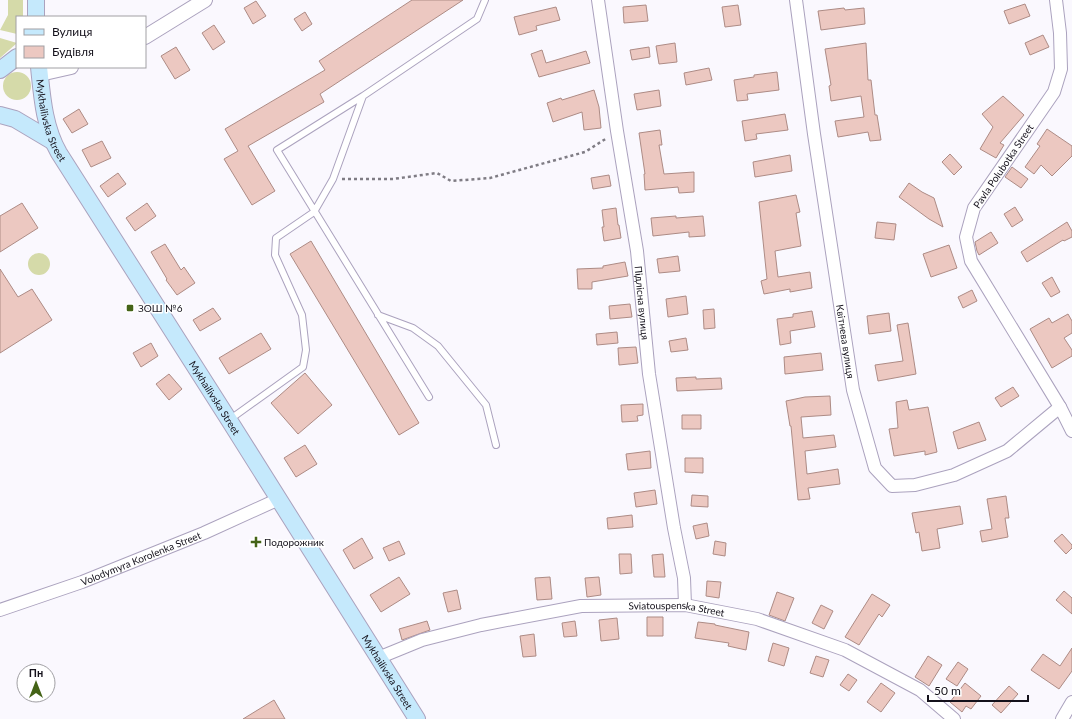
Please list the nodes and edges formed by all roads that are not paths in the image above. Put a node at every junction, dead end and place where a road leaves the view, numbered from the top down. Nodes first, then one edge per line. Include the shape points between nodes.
1 (36, 0) edge
2 (205, 0) edge
3 (485, 0) edge
4 (598, 0) edge
5 (796, 0) edge
6 (1056, 0) edge
7 (36, 16) edge
8 (146, 36) edge
9 (16, 58) edge
10 (63, 68) edge
11 (0, 70) edge
12 (40, 71) edge
13 (362, 96) junction
14 (0, 115) edge
15 (52, 141) junction
16 (314, 212) junction
17 (378, 315) junction
18 (429, 397) dead end
19 (1060, 407) junction
20 (229, 420) junction
21 (1072, 431) edge
22 (496, 445) dead end
23 (279, 499) junction
24 (685, 605) junction
25 (0, 610) edge
26 (378, 658) junction
27 (1072, 702) edge
28 (417, 719) edge
29 (954, 719) edge
30 (1062, 719) edge

1 - 7 main road
2 - 8 street
3 - 13 lane via 477,19
4 - 24 street, Підлісна вулиця via 637,252 649,374 672,520 684,578
5 - 19 street, Квітнева вулиця via 853,390 875,468 892,486 915,485 954,475 1007,451
6 - 19 street, Pavla Polubotka Street via 1061,68 1054,92 974,208 966,237 971,261
9 - 11 main road
10 - 12 street
12 - 15 main road, Mykhailivska Street via 42,102
13 - 16 lane via 333,179
13 - 16 lane via 277,150
14 - 15 main road via 15,119
15 - 20 main road, Mykhailivska Street
16 - 17 lane
16 - 20 lane via 276,238 275,255 302,315 306,350 303,367
17 - 18 lane
17 - 22 lane via 413,328 438,346 486,405
19 - 21 street, Pavla Polubotka Street
20 - 23 main road, Mykhailivska Street
23 - 25 street, Volodymyra Korolenka Street via 204,533 82,582
23 - 26 main road, Mykhailivska Street
24 - 26 street, Sviatouspenska Street via 581,606 481,625 422,640
24 - 29 street, Sviatouspenska Street via 757,619 845,650 920,690
26 - 28 main road, Mykhailivska Street
27 - 30 street

